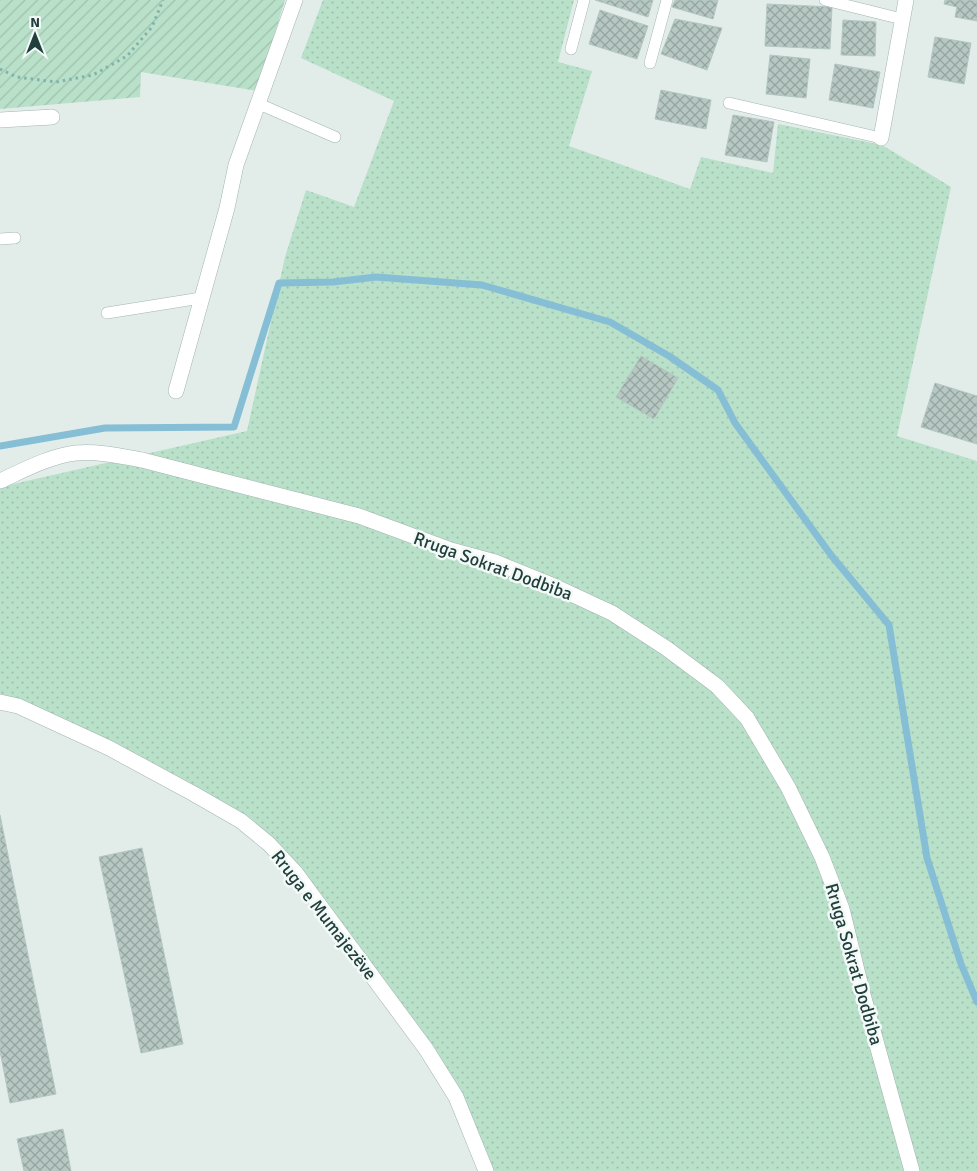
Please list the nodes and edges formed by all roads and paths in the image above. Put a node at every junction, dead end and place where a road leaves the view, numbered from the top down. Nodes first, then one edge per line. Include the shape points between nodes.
1 (163, 0) edge
2 (294, 0) edge
3 (584, 0) edge
4 (667, 0) edge
5 (825, 0) edge
6 (906, 0) edge
7 (902, 19) junction
8 (571, 49) dead end
9 (650, 63) dead end
10 (0, 69) edge
11 (729, 103) dead end
12 (259, 104) junction
13 (52, 117) dead end
14 (0, 120) edge
15 (335, 137) dead end
16 (882, 138) joint
17 (0, 238) edge
18 (14, 238) dead end
19 (201, 298) junction
20 (107, 313) dead end
21 (176, 391) dead end
22 (0, 481) edge
23 (0, 702) edge
24 (486, 1171) edge
25 (912, 1171) edge

1 - 10 path via 152,27 127,56 93,75 56,82 17,77
2 - 12 street
3 - 8 lane
4 - 9 lane
5 - 7 lane
6 - 7 street
7 - 16 street
11 - 16 lane
12 - 15 lane
12 - 19 street via 236,164
13 - 14 street
17 - 18 lane
19 - 20 lane
19 - 21 street
22 - 25 street, Rruga Sokrat Dodbiba via 53,459 76,453 105,453 359,516 495,562 612,613 717,686 747,718 788,787 822,857 842,909
23 - 24 street, Rruga e Mumajezëve via 18,706 109,748 241,822 269,844 295,872 426,1049 456,1097

